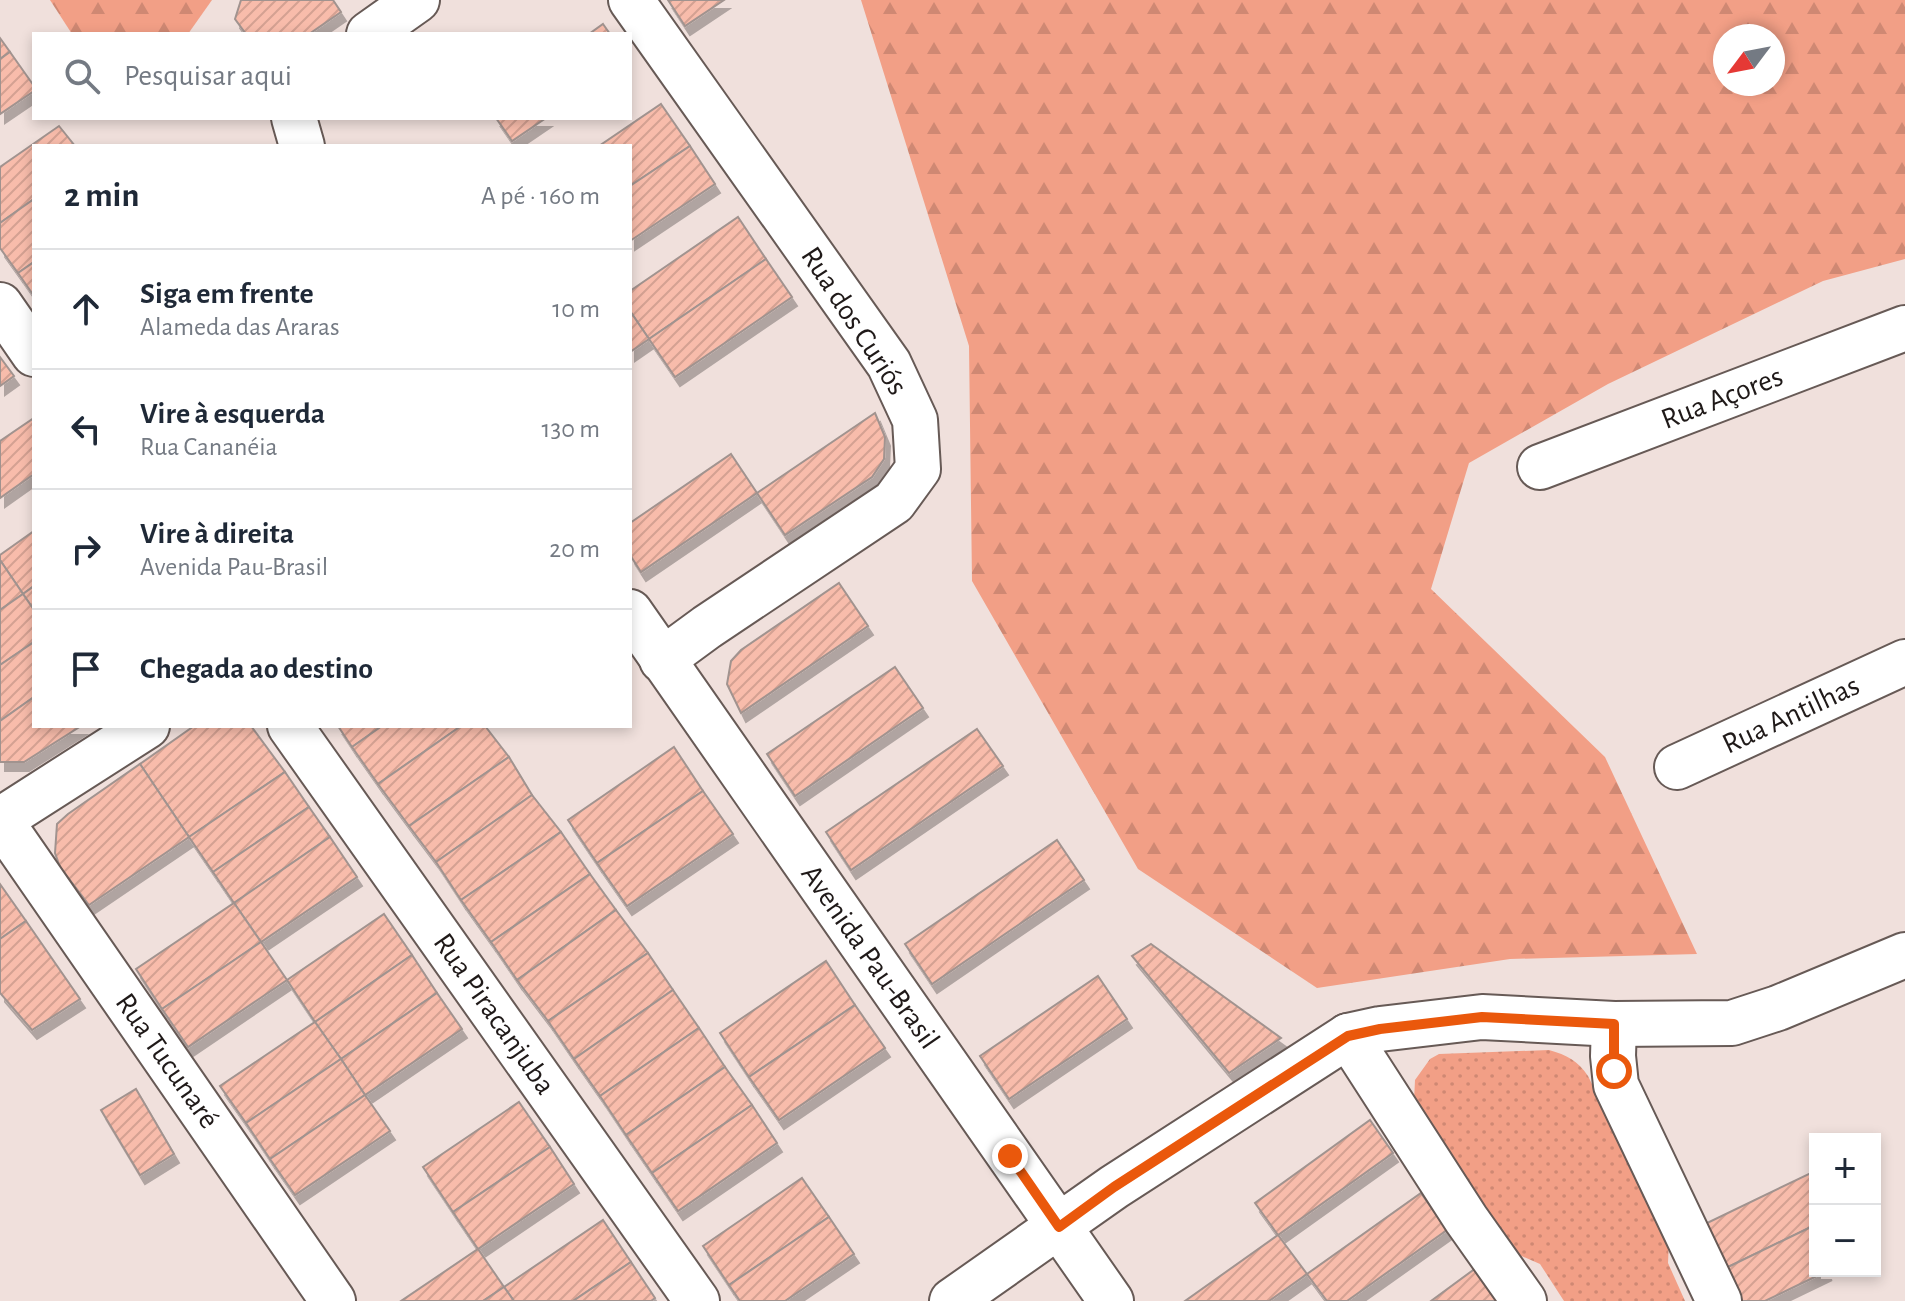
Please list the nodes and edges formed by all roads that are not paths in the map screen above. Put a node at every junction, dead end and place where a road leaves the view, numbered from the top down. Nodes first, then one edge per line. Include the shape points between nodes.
1 (417, 0) edge
2 (631, 0) edge
3 (372, 32) edge
4 (295, 120) edge
5 (301, 144) edge
6 (0, 305) edge
7 (1905, 328) edge
8 (32, 351) edge
9 (1540, 467) dead end
10 (632, 615) edge
11 (662, 660) junction
12 (1905, 662) edge
13 (144, 728) edge
14 (291, 728) edge
15 (1677, 767) dead end
16 (0, 820) edge
17 (1905, 955) edge
18 (1614, 1024) junction
19 (1348, 1036) junction
20 (1059, 1227) junction
21 (333, 1301) edge
22 (697, 1301) edge
23 (952, 1301) edge
24 (1111, 1301) edge
25 (1524, 1301) edge
26 (1719, 1301) edge

1 - 3 street
2 - 11 street, Rua dos Curiós via 889,364 915,420 918,469 894,502
4 - 5 street
6 - 8 street
7 - 9 street, Rua Açores
10 - 11 street, Avenida Pau-Brasil
11 - 20 street, Avenida Pau-Brasil
12 - 15 street, Rua Antilhas
13 - 16 street
14 - 22 street, Rua Piracanjuba
16 - 21 street, Rua Tucunaré
17 - 18 street via 1732,1023
18 - 19 street via 1482,1017
18 - 26 street via 1616,1085
19 - 20 street
19 - 25 street
20 - 23 street
20 - 24 street, Avenida Pau-Brasil

